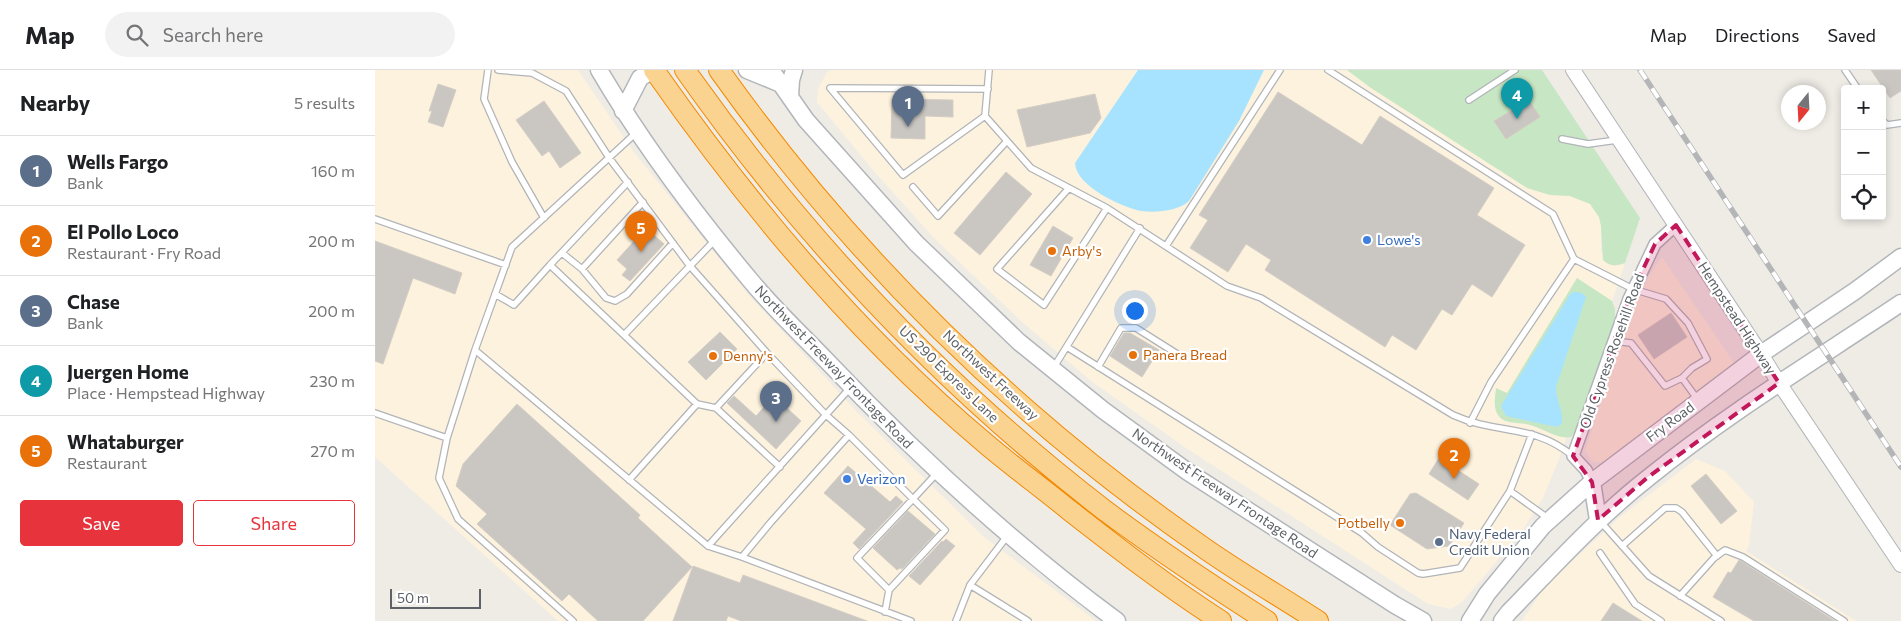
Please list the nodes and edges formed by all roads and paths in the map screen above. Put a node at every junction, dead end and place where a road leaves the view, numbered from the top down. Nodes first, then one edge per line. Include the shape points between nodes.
1 (488, 70) edge
2 (498, 70) edge
3 (599, 70) edge
4 (653, 70) edge
5 (685, 70) edge
6 (719, 70) edge
7 (747, 70) edge
8 (771, 70) edge
9 (794, 70) edge
10 (989, 70) edge
11 (1280, 70) edge
12 (1328, 70) edge
13 (1515, 70) edge
14 (1573, 70) edge
15 (1845, 70) edge
16 (1855, 85) edge
17 (988, 89) junction
18 (786, 90) junction
19 (1469, 100) dead end
20 (623, 111) junction
21 (985, 116) junction
22 (1901, 123) edge
23 (1886, 124) edge
24 (637, 132) junction
25 (1562, 140) dead end
26 (1619, 140) junction
27 (1007, 141) junction
28 (609, 159) junction
29 (628, 182) junction
30 (913, 187) dead end
31 (1069, 188) junction
32 (643, 202) junction
33 (1107, 208) junction
34 (544, 218) junction
35 (375, 219) edge
36 (1676, 226) junction
37 (1140, 228) junction
38 (717, 238) junction
39 (673, 243) junction
40 (1167, 246) junction
41 (562, 253) junction
42 (1901, 257) edge
43 (1574, 259) junction
44 (506, 265) junction
45 (551, 265) junction
46 (690, 266) junction
47 (582, 269) junction
48 (1633, 289) junction
49 (495, 294) junction
50 (1901, 303) edge
51 (624, 335) junction
52 (1613, 341) junction
53 (1067, 347) junction
54 (475, 350) junction
55 (767, 353) junction
56 (1761, 354) junction
57 (1182, 357) dead end
58 (1098, 367) junction
59 (1053, 369) junction
60 (1682, 378) junction
61 (1779, 383) junction
62 (852, 387) junction
63 (1698, 401) junction
64 (697, 404) junction
65 (716, 408) junction
66 (375, 413) edge
67 (826, 415) junction
68 (1470, 423) junction
69 (1532, 434) junction
70 (849, 435) junction
71 (447, 438) junction
72 (1573, 456) junction
73 (780, 467) junction
74 (938, 472) junction
75 (629, 480) junction
76 (1592, 482) junction
77 (1510, 491) junction
78 (913, 499) junction
79 (1550, 520) junction
80 (1598, 520) junction
81 (1008, 535) junction
82 (708, 546) junction
83 (1622, 546) junction
84 (1600, 553) dead end
85 (1717, 556) junction
86 (742, 557) junction
87 (1901, 565) edge
88 (970, 586) junction
89 (889, 590) junction
90 (1680, 596) junction
91 (1395, 605) junction
92 (885, 612) junction
93 (901, 619) edge
94 (573, 621) edge
95 (911, 621) edge
96 (956, 621) edge
97 (1028, 621) edge
98 (1117, 621) edge
99 (1221, 621) edge
100 (1267, 621) edge
101 (1318, 621) edge
102 (1404, 621) edge
103 (1423, 621) edge
104 (1470, 621) edge
105 (1503, 621) edge
106 (1661, 621) edge
107 (1721, 621) edge
108 (1844, 621) edge

1 - 34 lane via 484,99 512,162
2 - 28 lane via 532,73 567,91
3 - 20 main road, Northwest Freeway Frontage Road
4 - 20 main road via 640,78
4 - 99 highway via 752,200 825,285 935,397 985,442 1143,568
5 - 100 highway, US 290 Express Lane via 768,182 899,328 956,384 1043,461 1104,509
6 - 101 highway, Northwest Freeway via 785,159 863,250 950,339 1027,411 1207,550
7 - 18 main road
8 - 18 main road, Northwest Freeway Frontage Road
9 - 18 main road
10 - 17 lane
11 - 40 lane
12 - 43 lane via 1553,214
13 - 19 lane
14 - 26 street, Hempstead Highway
15 - 16 lane
17 - 21 lane
17 - 21 lane via 830,88 903,175
18 - 59 main road, Northwest Freeway Frontage Road via 806,120 916,243 1019,342
20 - 24 main road, Northwest Freeway Frontage Road
21 - 27 lane
22 - 23 lane
24 - 28 lane
24 - 38 main road, Northwest Freeway Frontage Road
25 - 26 lane via 1589,144
26 - 36 street, Hempstead Highway
27 - 30 lane via 938,216
27 - 31 lane via 1031,168
28 - 29 lane
28 - 34 lane
29 - 32 lane
29 - 41 lane
31 - 33 lane
31 - 33 lane via 997,269 1044,305
32 - 39 lane
32 - 47 lane
33 - 37 lane
34 - 44 lane via 512,246
35 - 44 lane
36 - 48 street, Old Cypress Rosehill Road via 1655,244
36 - 56 street, Hempstead Highway
37 - 40 lane
37 - 53 lane
38 - 46 lane
38 - 62 main road, Northwest Freeway Frontage Road via 752,282
39 - 46 lane
39 - 47 lane via 627,294 615,300 607,298
40 - 68 lane via 1227,286 1261,298
41 - 45 lane
41 - 47 lane
42 - 56 main road, Fry Road via 1855,292
43 - 48 lane
43 - 68 lane via 1491,382
44 - 49 lane
45 - 49 lane via 514,305
45 - 51 lane
46 - 51 lane
46 - 55 lane
48 - 52 street, Old Cypress Rosehill Road
48 - 60 lane via 1666,299 1692,330 1707,359
49 - 54 lane
50 - 61 main road
51 - 64 lane
52 - 60 lane via 1631,343 1665,386
52 - 72 street, Old Cypress Rosehill Road
53 - 58 lane
53 - 59 lane
54 - 71 lane
54 - 75 lane
55 - 65 lane
55 - 67 lane
56 - 61 street, Hempstead Highway
56 - 63 main road, Fry Road
57 - 58 lane via 1136,328 1121,328
58 - 77 lane via 1305,496 1418,572 1460,568
59 - 91 main road, Northwest Freeway Frontage Road via 1188,472
60 - 63 lane
61 - 80 main road via 1649,477
61 - 87 street, Hempstead Highway
62 - 67 lane
62 - 74 main road, Northwest Freeway Frontage Road
63 - 76 main road, Fry Road
64 - 65 lane
64 - 75 lane
65 - 73 lane
66 - 71 lane
67 - 70 lane
67 - 73 lane
68 - 69 lane
69 - 72 lane via 1561,446
69 - 77 lane
70 - 78 lane
70 - 86 lane
71 - 94 lane via 439,478 458,519
72 - 76 street
73 - 82 lane
74 - 78 lane
74 - 81 main road, Northwest Freeway Frontage Road
75 - 82 lane
76 - 79 main road, Fry Road
76 - 80 main road
77 - 79 lane
78 - 89 lane via 857,558
78 - 89 lane via 945,530
79 - 104 main road, Fry Road via 1487,594
80 - 83 lane
80 - 105 main road
81 - 88 lane
81 - 98 main road, Northwest Freeway Frontage Road
82 - 86 lane
83 - 85 lane via 1665,508 1676,508
83 - 90 lane via 1649,576
84 - 106 lane via 1635,604
85 - 90 lane
85 - 108 lane via 1725,550 1743,557
86 - 92 lane
88 - 96 lane
88 - 97 lane
89 - 92 lane
90 - 107 lane
91 - 102 main road
91 - 103 main road, Northwest Freeway Frontage Road
92 - 93 lane
93 - 95 lane

